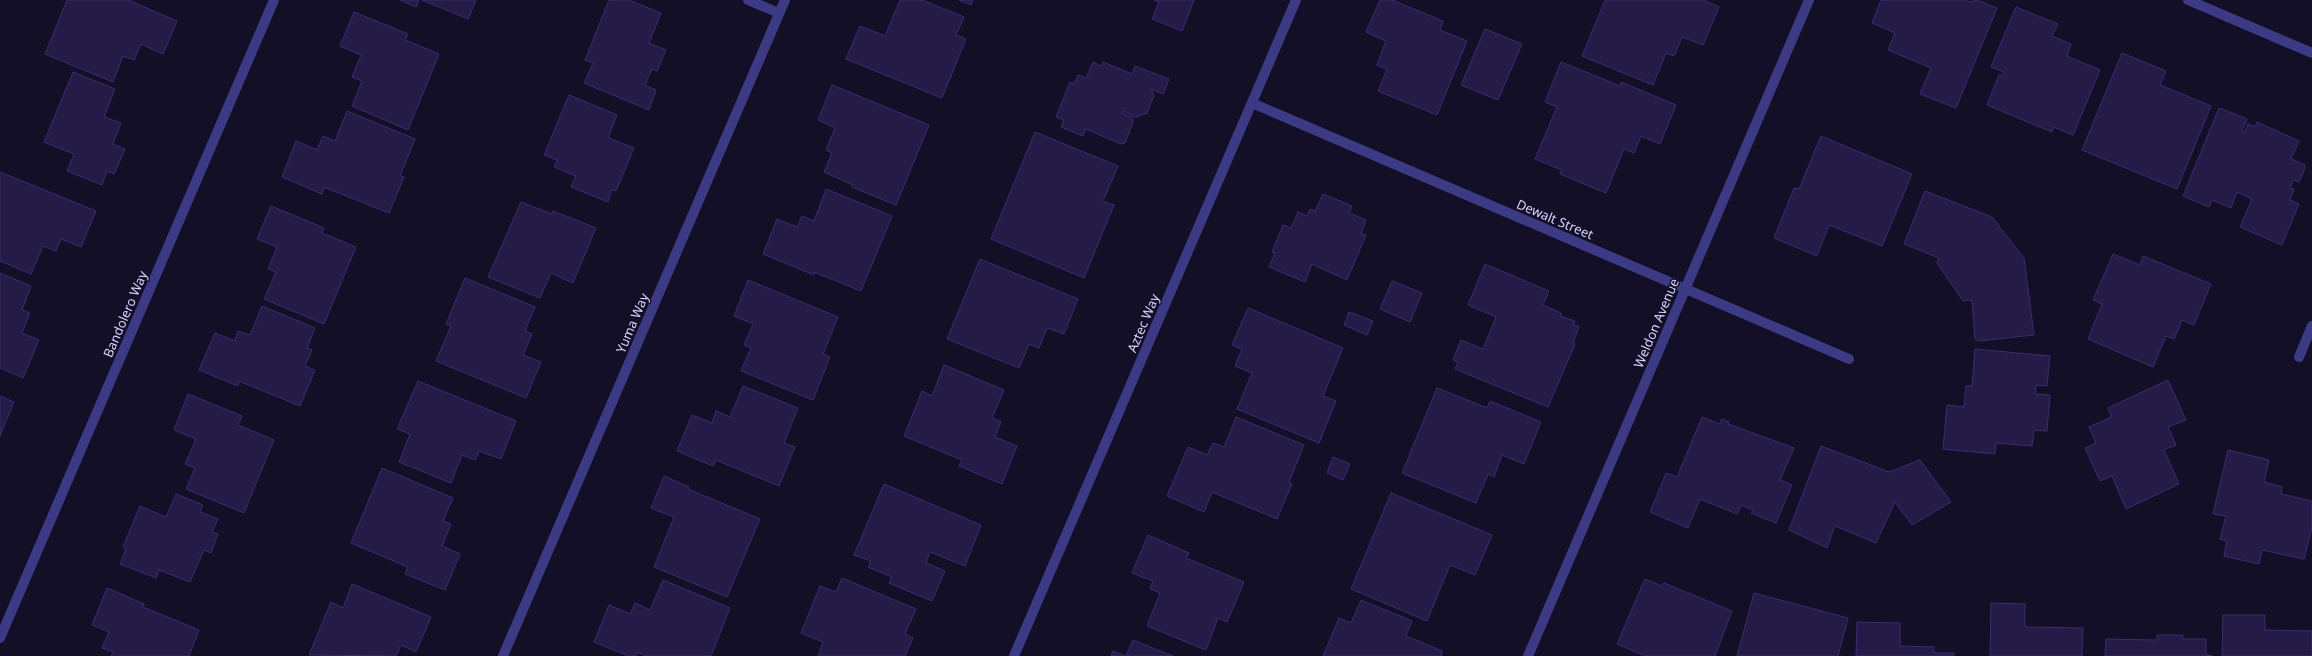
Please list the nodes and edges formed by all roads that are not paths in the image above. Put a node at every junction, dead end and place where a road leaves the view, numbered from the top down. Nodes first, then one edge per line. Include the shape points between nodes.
1 (274, 0) edge
2 (748, 0) edge
3 (785, 0) edge
4 (1296, 0) edge
5 (1809, 0) edge
6 (2188, 0) edge
7 (779, 13) junction
8 (2312, 54) edge
9 (1252, 103) junction
10 (1685, 289) junction
11 (2312, 326) edge
12 (2299, 357) dead end
13 (1849, 359) dead end
14 (0, 638) edge
15 (503, 656) edge
16 (1014, 656) edge
17 (1528, 656) edge

1 - 14 street, Bandolero Way
2 - 7 street
3 - 7 street, Yuma Way
4 - 9 street, Aztec Way
5 - 10 street, Weldon Avenue
6 - 8 street
7 - 15 street, Yuma Way
9 - 10 street, Dewalt Street
9 - 16 street, Aztec Way
10 - 13 street, Dewalt Street
10 - 17 street, Weldon Avenue
11 - 12 street

